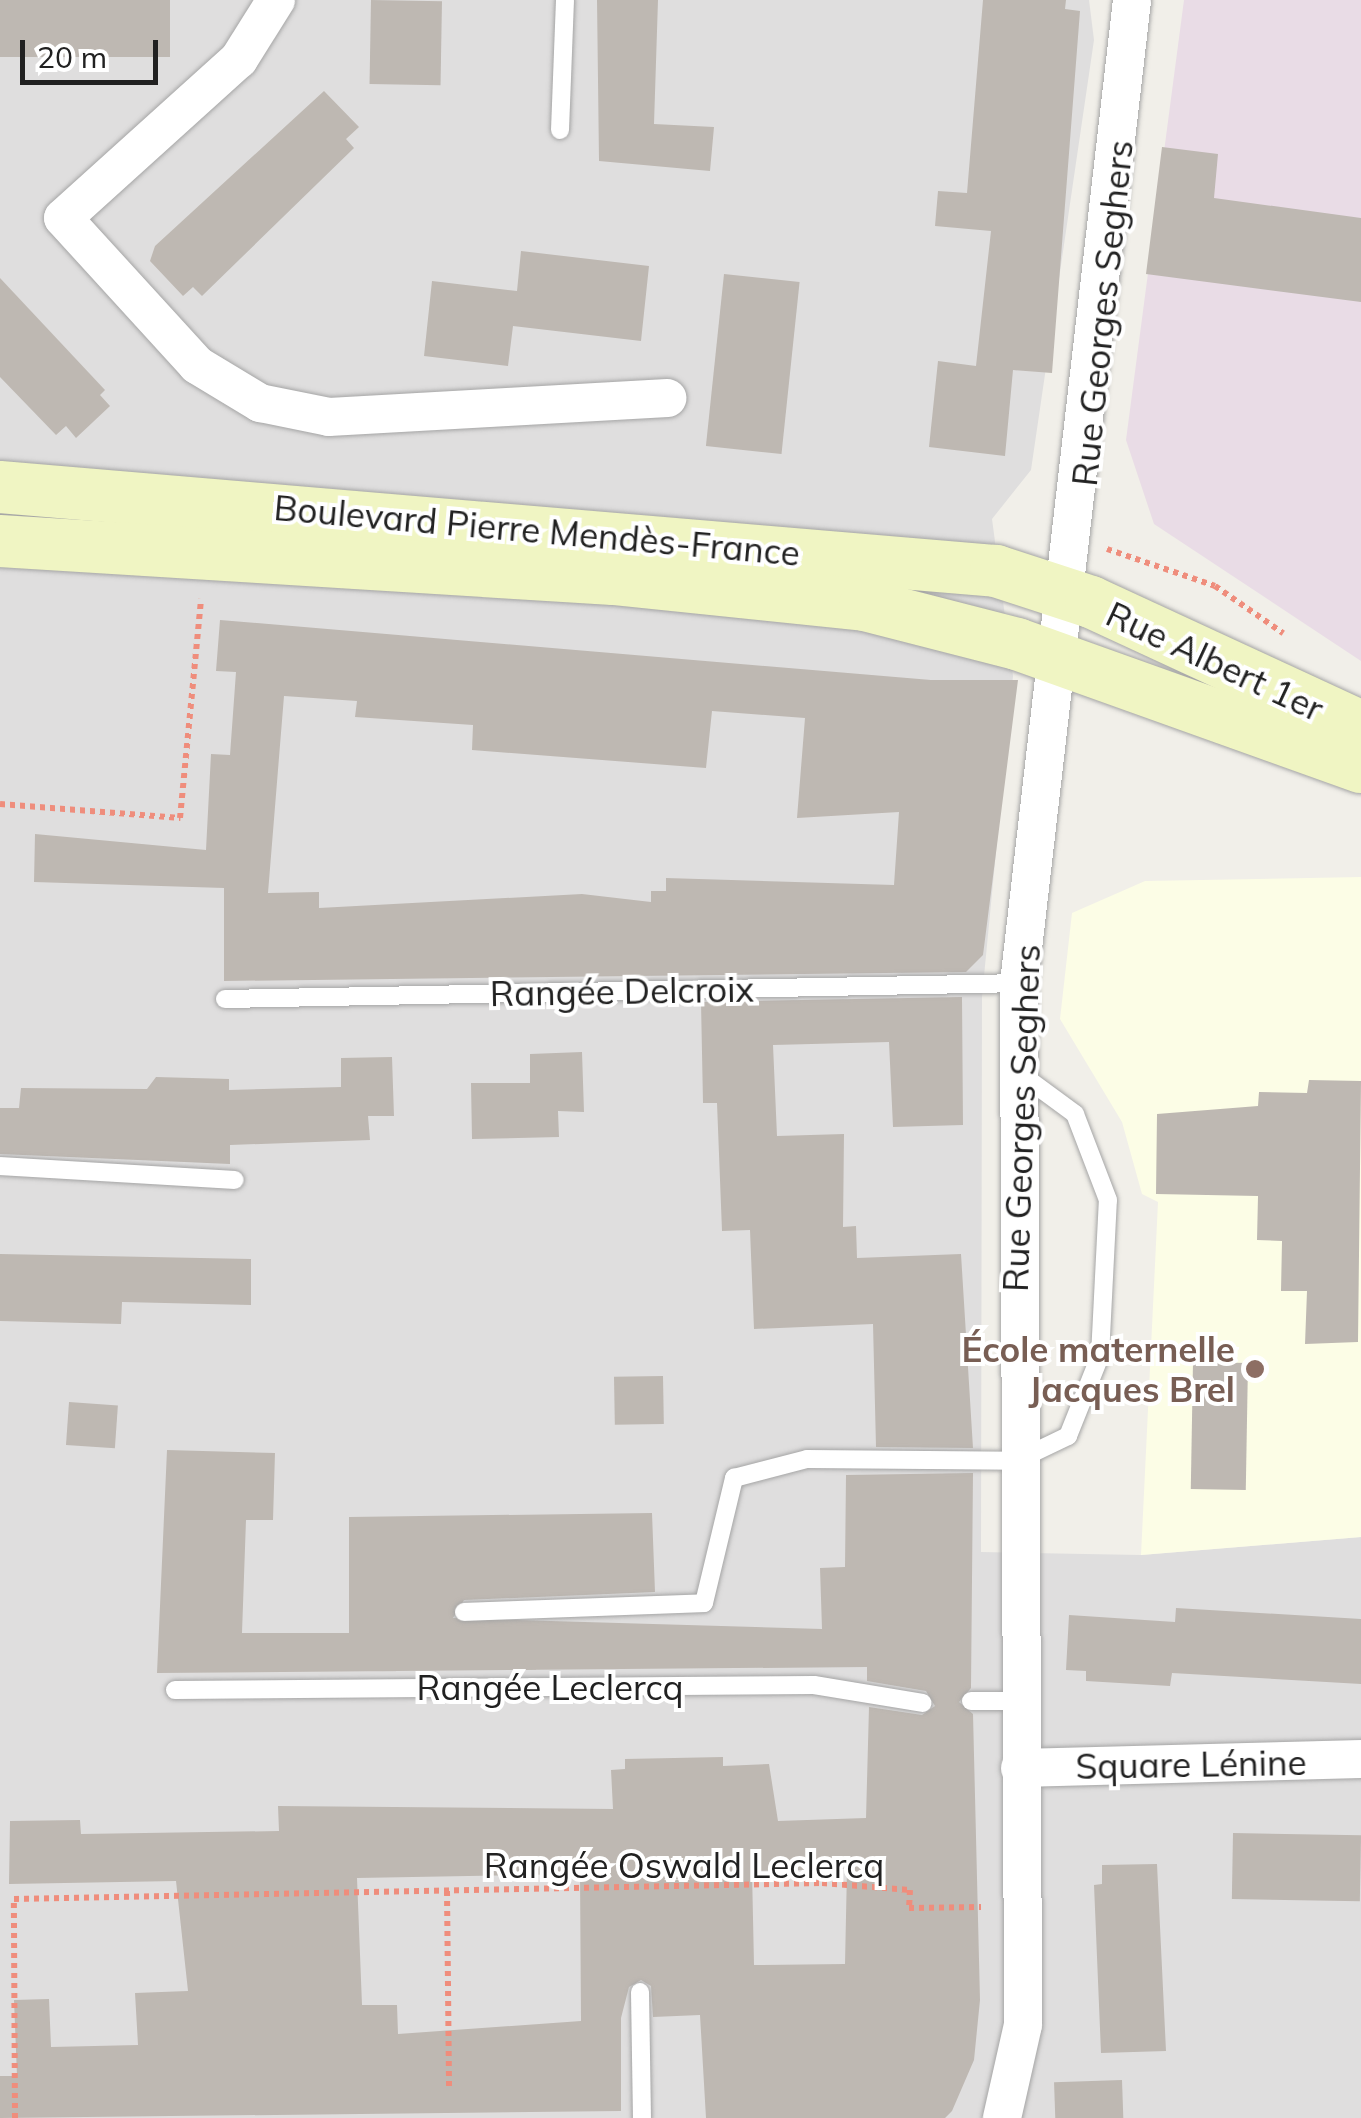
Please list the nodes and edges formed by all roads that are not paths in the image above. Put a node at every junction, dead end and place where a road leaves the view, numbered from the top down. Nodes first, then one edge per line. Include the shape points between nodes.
1 (276, 0) edge
2 (564, 0) edge
3 (1132, 0) edge
4 (560, 130) dead end
5 (667, 398) dead end
6 (0, 487) edge
7 (0, 542) edge
8 (1073, 569) junction
9 (1062, 659) junction
10 (1361, 727) edge
11 (1361, 766) edge
12 (1020, 983) junction
13 (225, 999) dead end
14 (1016, 1070) junction
15 (0, 1166) edge
16 (235, 1180) dead end
17 (1016, 1462) junction
18 (464, 1612) dead end
19 (175, 1690) dead end
20 (971, 1701) dead end
21 (1020, 1701) junction
22 (923, 1702) dead end
23 (1361, 1760) edge
24 (1020, 1768) junction
25 (640, 1992) dead end
26 (642, 2118) edge
27 (1002, 2118) edge

1 - 5 street via 239,59 63,218 197,365 237,394 330,417
2 - 4 lane
3 - 8 street, Rue Georges Seghers
6 - 8 street, Boulevard Pierre Mendès-France via 954,565
7 - 9 street, Boulevard Pierre Mendès-France via 756,591 916,616
8 - 9 street, Rue Georges Seghers
8 - 10 street, Rue Albert 1er
9 - 11 street, Rue Albert 1er
9 - 12 street, Rue Georges Seghers
12 - 13 lane, Rangée Delcroix
12 - 14 street, Rue Georges Seghers
14 - 17 street, Rue Georges Seghers
14 - 17 lane via 1075,1114 1108,1200 1093,1388 1068,1436
15 - 16 lane
17 - 18 lane via 807,1459 752,1473 734,1478 704,1603
17 - 21 street, Rue Georges Seghers
19 - 22 lane, Rangée Leclercq via 814,1685
20 - 21 lane
21 - 24 street, Rue Georges Seghers
23 - 24 street, Square Lénine
24 - 27 street, Rue Georges Seghers via 1020,2064
25 - 26 lane

